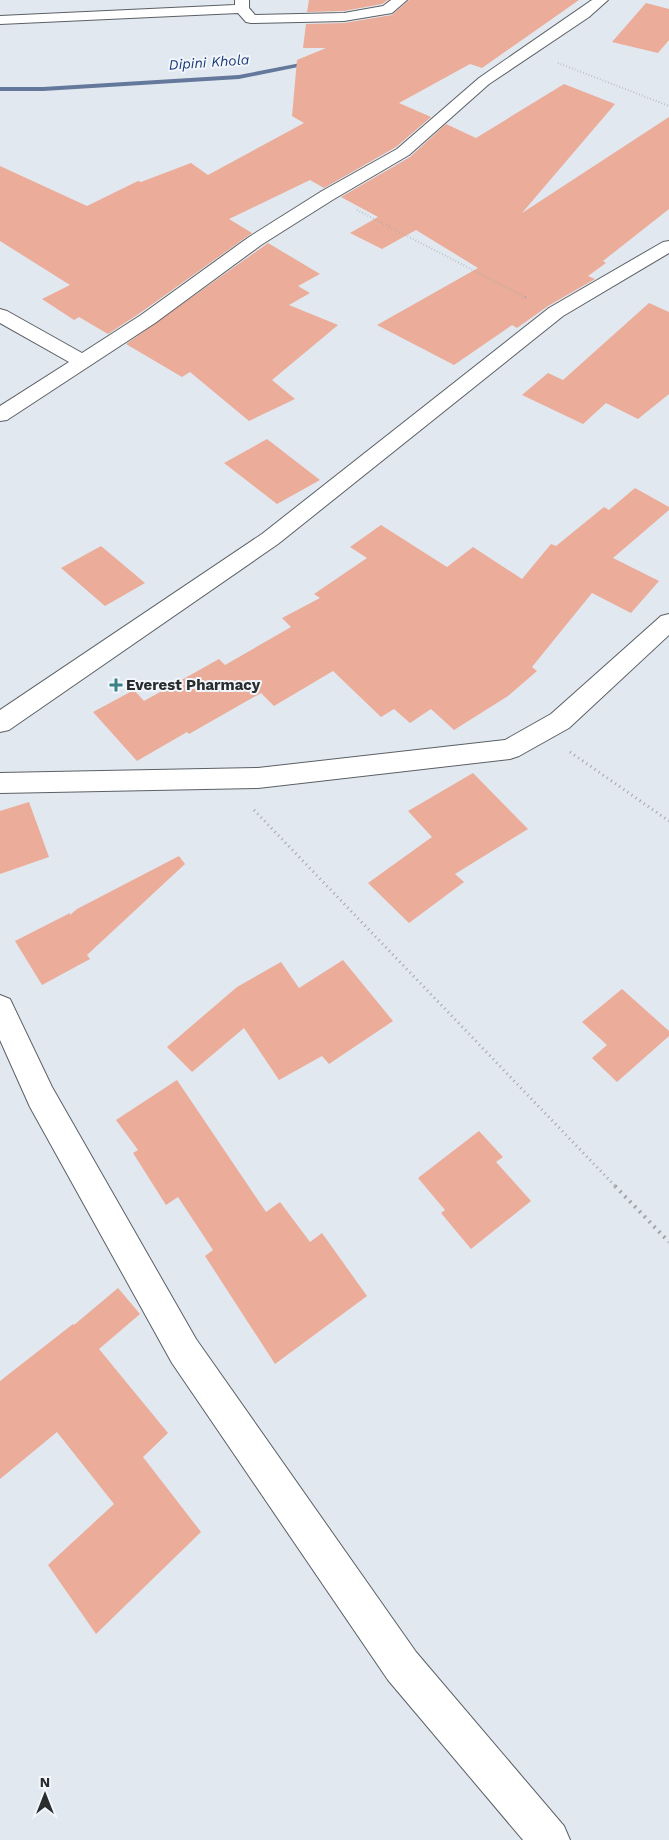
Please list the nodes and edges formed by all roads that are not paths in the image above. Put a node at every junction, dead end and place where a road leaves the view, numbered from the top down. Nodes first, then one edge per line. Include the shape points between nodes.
1 (400, 0) edge
2 (601, 0) edge
3 (242, 5) edge
4 (0, 20) edge
5 (669, 246) edge
6 (0, 315) edge
7 (82, 362) junction
8 (0, 415) edge
9 (669, 622) edge
10 (0, 723) edge
11 (0, 783) edge
12 (0, 1008) edge
13 (550, 1840) edge

1 - 3 street via 387,10 344,17 251,19
2 - 7 street via 484,80 403,152 255,241 148,319
3 - 4 street
5 - 10 street via 556,312 270,538
6 - 7 street
7 - 8 street
9 - 11 street via 560,721 510,749 258,778
12 - 13 street via 41,1097 184,1351 402,1666

